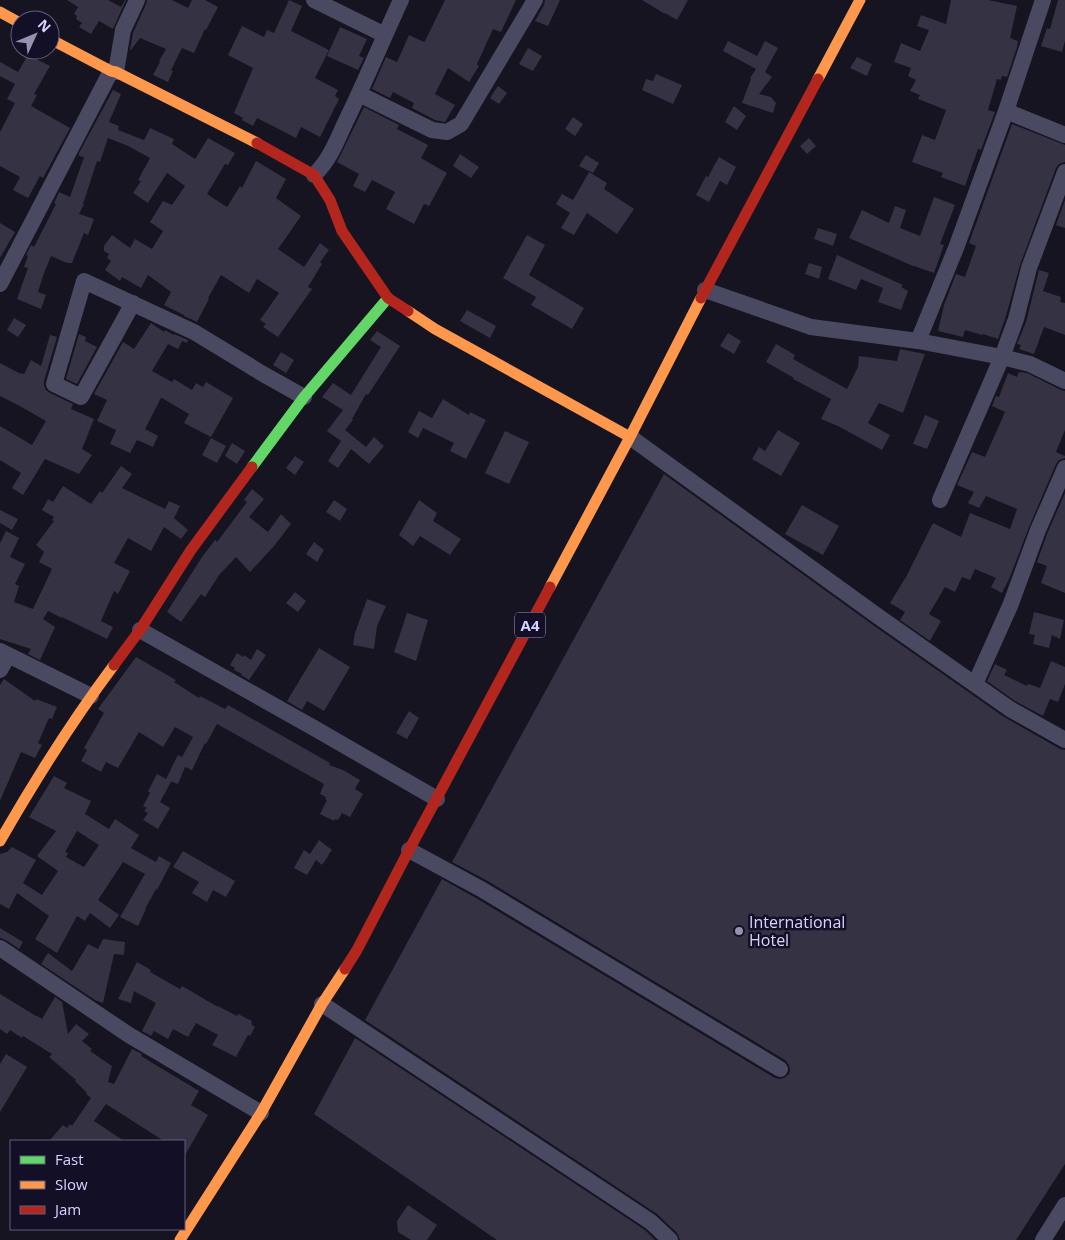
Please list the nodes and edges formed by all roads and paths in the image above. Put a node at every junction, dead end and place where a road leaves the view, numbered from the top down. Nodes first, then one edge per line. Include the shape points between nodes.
1 (137, 0) edge
2 (314, 0) edge
3 (401, 0) edge
4 (535, 0) edge
5 (860, 0) edge
6 (1043, 0) edge
7 (385, 34) junction
8 (60, 44) edge
9 (114, 72) junction
10 (359, 94) junction
11 (1006, 112) junction
12 (1065, 135) edge
13 (1065, 172) edge
14 (314, 175) junction
15 (0, 284) edge
16 (705, 290) junction
17 (388, 298) junction
18 (133, 303) junction
19 (918, 341) junction
20 (1002, 357) junction
21 (1065, 380) edge
22 (304, 397) junction
23 (630, 437) junction
24 (1065, 468) edge
25 (940, 500) dead end
26 (140, 630) junction
27 (4, 654) edge
28 (0, 670) edge
29 (975, 684) junction
30 (91, 696) junction
31 (1065, 740) edge
32 (437, 799) junction
33 (0, 841) edge
34 (409, 850) junction
35 (0, 948) edge
36 (322, 1004) junction
37 (780, 1069) dead end
38 (261, 1113) junction
39 (1065, 1205) edge
40 (180, 1240) edge
41 (670, 1240) edge
42 (1043, 1240) edge

1 - 9 street via 122,30
2 - 7 street
3 - 7 street
4 - 10 street via 461,124 447,132 432,130
5 - 16 main road, A4
6 - 11 street
7 - 10 street
8 - 9 main road
9 - 14 main road
9 - 15 street
10 - 14 street via 331,152
11 - 12 street
11 - 19 street
13 - 20 street via 1035,251
14 - 17 main road via 330,200 342,231
16 - 19 street via 810,327
16 - 23 main road, A4
17 - 22 main road
17 - 23 main road via 435,329
18 - 18 street via 80,397 54,384 84,281
18 - 22 street via 194,332
19 - 20 street
20 - 21 street via 1030,364
20 - 25 street
22 - 26 main road via 190,550
23 - 29 street
23 - 32 main road, A4
24 - 29 street
26 - 30 main road
26 - 32 street
27 - 28 street
27 - 30 street
29 - 31 street via 1010,709
30 - 33 main road
32 - 34 main road, A4
34 - 36 main road, A4 via 357,950
34 - 37 street
35 - 38 street via 129,1035
36 - 38 main road, A4
36 - 41 street via 651,1222
38 - 40 main road, A4
39 - 42 street

